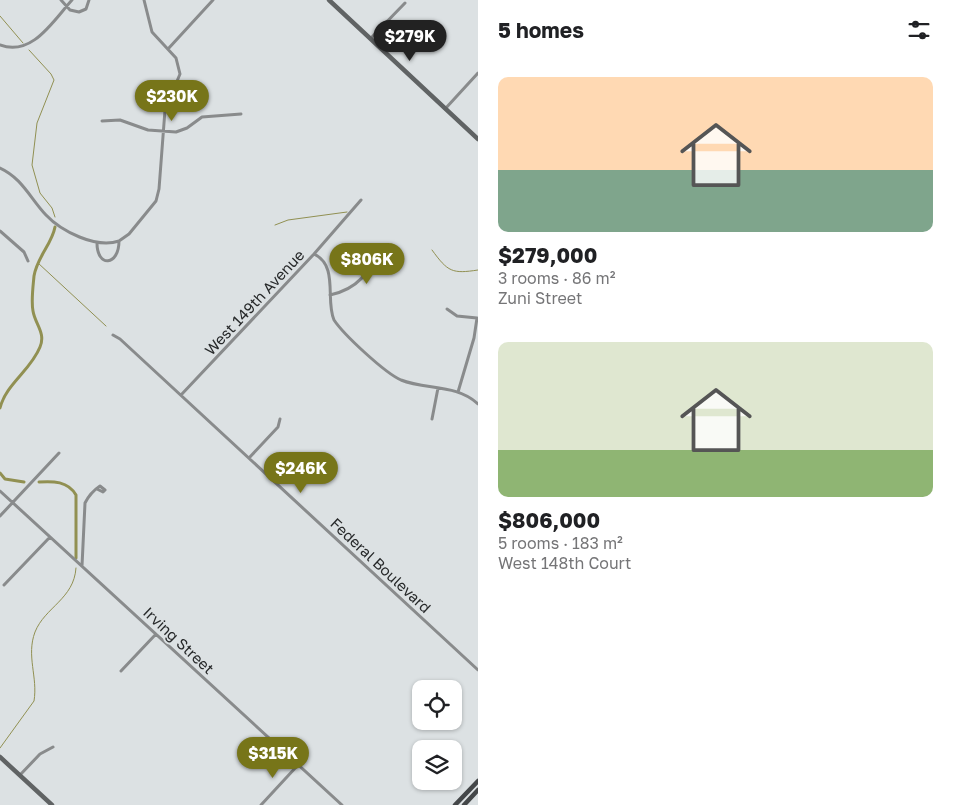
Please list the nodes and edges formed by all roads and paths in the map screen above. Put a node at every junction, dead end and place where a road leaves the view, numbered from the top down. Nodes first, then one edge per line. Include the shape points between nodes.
1 (61, 0) edge
2 (72, 0) edge
3 (89, 0) edge
4 (144, 0) edge
5 (213, 0) edge
6 (329, 0) edge
7 (405, 3) dead end
8 (66, 6) junction
9 (371, 38) junction
10 (0, 45) edge
11 (168, 50) junction
12 (478, 73) edge
13 (445, 109) junction
14 (241, 114) dead end
15 (102, 120) dead end
16 (163, 131) junction
17 (478, 140) edge
18 (0, 168) edge
19 (361, 200) dead end
20 (2, 232) edge
21 (0, 237) edge
22 (119, 241) junction
23 (96, 243) junction
24 (380, 247) dead end
25 (314, 254) junction
26 (28, 261) dead end
27 (330, 294) junction
28 (446, 309) dead end
29 (477, 318) edge
30 (113, 335) dead end
31 (438, 388) junction
32 (458, 392) junction
33 (181, 395) junction
34 (478, 404) edge
35 (280, 419) dead end
36 (432, 420) dead end
37 (59, 453) dead end
38 (249, 458) junction
39 (97, 489) dead end
40 (0, 491) edge
41 (12, 503) junction
42 (0, 516) edge
43 (50, 537) junction
44 (82, 567) junction
45 (4, 585) dead end
46 (156, 634) junction
47 (478, 670) edge
48 (121, 671) dead end
49 (53, 747) dead end
50 (0, 757) edge
51 (298, 765) junction
52 (20, 776) junction
53 (478, 781) edge
54 (478, 790) edge
55 (52, 805) edge
56 (261, 805) edge
57 (342, 805) edge
58 (455, 805) edge
59 (464, 805) edge

1 - 8 street
2 - 8 street
3 - 8 street via 82,12
4 - 11 street via 152,32
5 - 11 street
6 - 9 street
7 - 9 street
8 - 10 street via 26,46 16,49
9 - 13 street
11 - 16 street via 176,58 180,70 164,110
12 - 13 street
13 - 17 street
14 - 16 street via 206,116 182,131
15 - 16 street via 124,120 142,129
16 - 22 street via 156,201 129,234
18 - 23 street via 18,180 51,219
19 - 25 street, West 149th Avenue
20 - 21 street
20 - 26 street via 24,252
22 - 23 street
22 - 23 street via 118,254 108,261 98,256
24 - 27 street via 357,284 347,291
25 - 27 street via 327,268
25 - 33 street, West 149th Avenue
27 - 31 street via 337,324 386,371 401,380
28 - 29 street via 458,316
29 - 32 street
30 - 33 street, Federal Boulevard
31 - 32 street
31 - 36 street
32 - 34 street
33 - 38 street, Federal Boulevard
35 - 38 street via 278,427
37 - 41 street
38 - 47 street, Federal Boulevard
39 - 44 street via 85,503
40 - 41 street, Irving Street
41 - 42 street
41 - 43 street, Irving Street
43 - 44 street, Irving Street
43 - 45 street
44 - 46 street, Irving Street
46 - 48 street
46 - 51 street, Irving Street
49 - 52 street via 40,754
50 - 52 street
51 - 56 street
51 - 57 street, Irving Street
52 - 55 street
53 - 58 main road
54 - 59 main road

